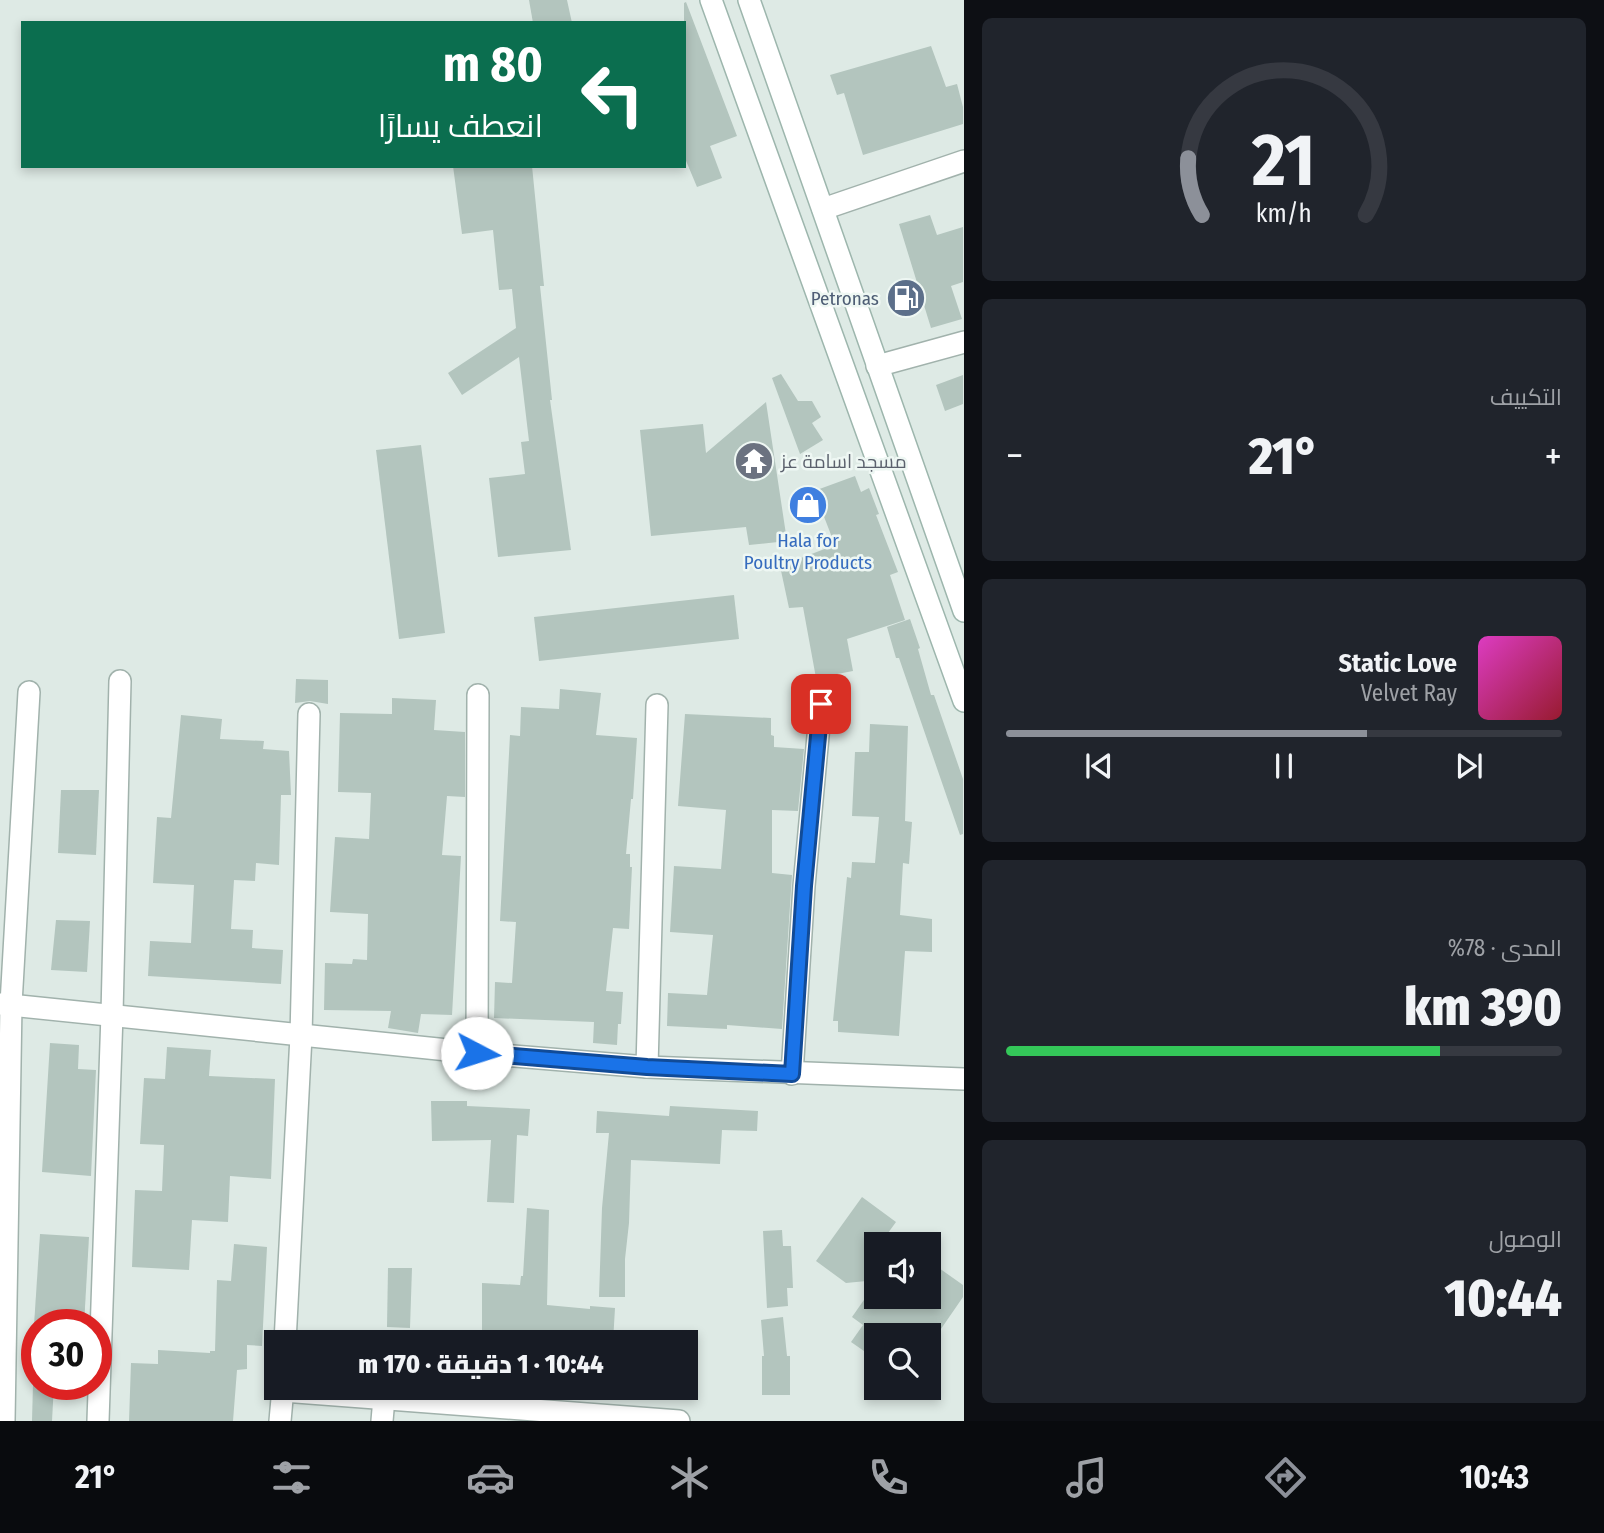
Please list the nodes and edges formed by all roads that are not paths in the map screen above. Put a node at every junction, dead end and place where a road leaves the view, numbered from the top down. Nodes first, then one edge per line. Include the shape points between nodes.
1 (711, 0) edge
2 (749, 0) edge
3 (964, 161) edge
4 (823, 209) junction
5 (855, 303) junction
6 (824, 314) junction
7 (964, 342) edge
8 (877, 366) junction
9 (964, 611) edge
10 (120, 681) dead end
11 (29, 692) dead end
12 (478, 695) dead end
13 (964, 701) edge
14 (821, 704) dead end
15 (657, 705) dead end
16 (309, 714) dead end
17 (6, 1004) edge
18 (112, 1014) junction
19 (301, 1036) junction
20 (477, 1053) junction
21 (647, 1067) junction
22 (792, 1074) junction
23 (964, 1079) edge
24 (286, 1330) edge
25 (282, 1400) edge
26 (384, 1400) edge
27 (410, 1400) edge
28 (4, 1421) edge
29 (98, 1421) edge
30 (281, 1421) edge
31 (382, 1421) edge
32 (679, 1421) edge

1 - 6 street
2 - 4 street
3 - 4 street
4 - 5 street
5 - 6 street
5 - 8 street
6 - 13 street
7 - 8 street
8 - 9 street
10 - 18 street
11 - 17 street
12 - 20 street
14 - 22 street
15 - 21 street
16 - 19 street
17 - 18 street
17 - 28 street
18 - 19 street
18 - 29 street
19 - 20 street
19 - 24 street
20 - 21 street
21 - 22 street
22 - 23 street
25 - 30 street
26 - 31 street
27 - 32 street

